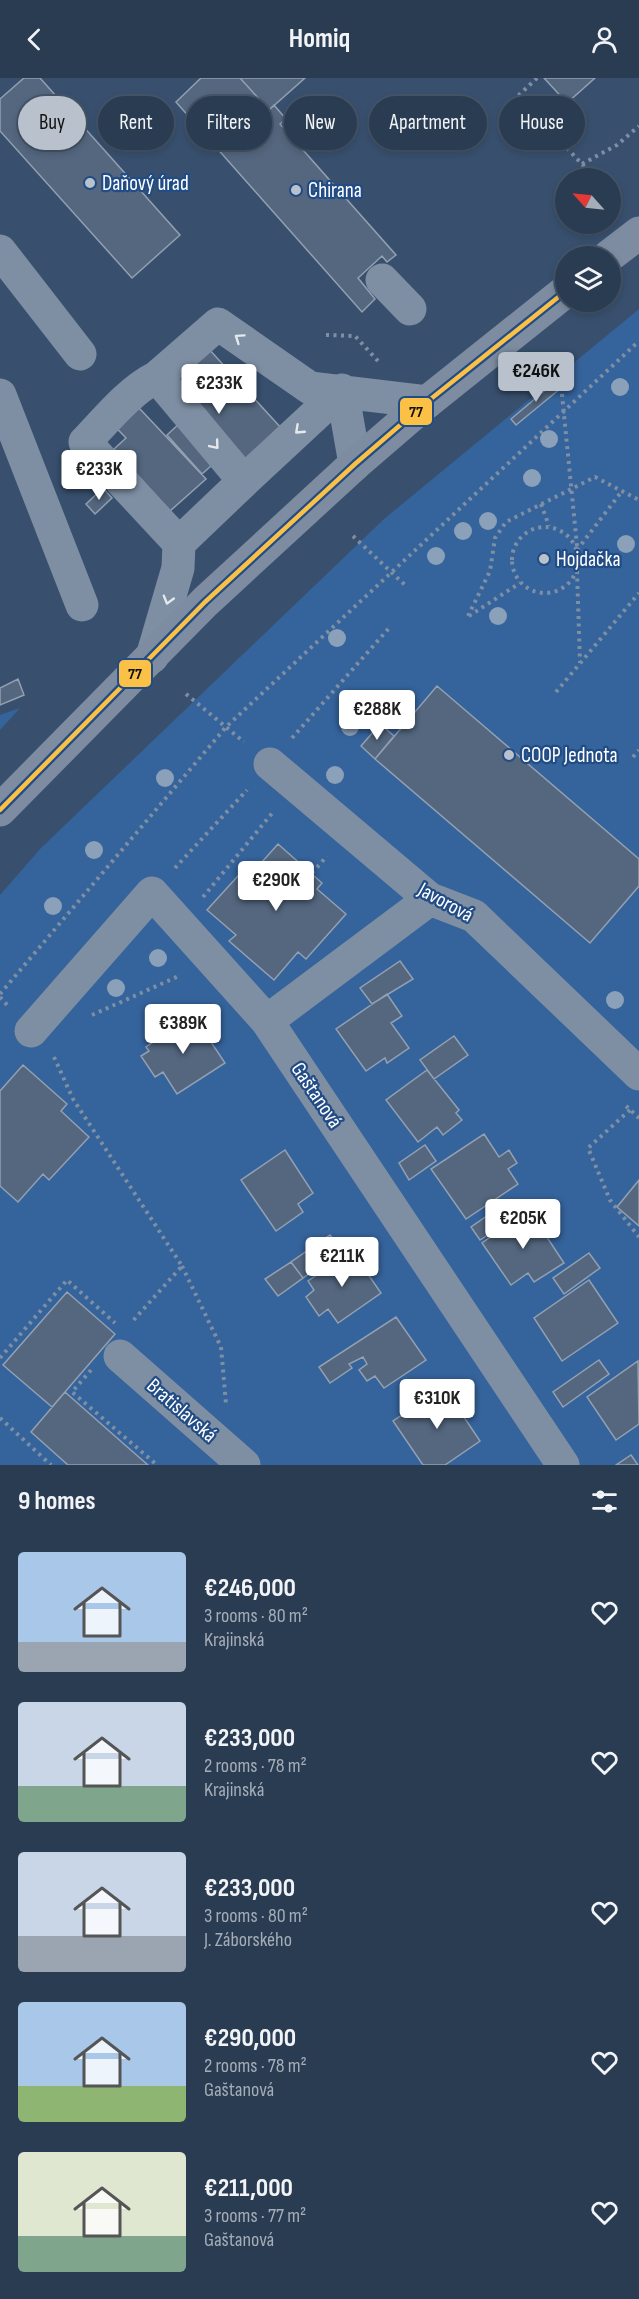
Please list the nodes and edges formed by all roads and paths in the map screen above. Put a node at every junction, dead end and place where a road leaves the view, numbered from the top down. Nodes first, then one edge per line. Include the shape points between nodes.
1 (537, 78) edge
2 (639, 126) edge
3 (582, 164) junction
4 (586, 168) edge
5 (639, 233) edge
6 (621, 247) edge
7 (0, 251) edge
8 (382, 280) dead end
9 (555, 300) edge
10 (410, 309) dead end
11 (326, 335) dead end
12 (639, 341) edge
13 (80, 354) dead end
14 (559, 364) dead end
15 (382, 365) dead end
16 (157, 377) junction
17 (342, 390) junction
18 (0, 395) edge
19 (427, 402) junction
20 (564, 412) junction
21 (355, 464) junction
22 (244, 481) junction
23 (572, 489) junction
24 (622, 491) junction
25 (639, 500) edge
26 (541, 504) junction
27 (549, 526) junction
28 (353, 536) dead end
29 (179, 543) junction
30 (577, 550) junction
31 (577, 570) junction
32 (390, 571) junction
33 (520, 583) junction
34 (406, 586) dead end
35 (639, 593) edge
36 (82, 605) dead end
37 (390, 627) dead end
38 (152, 657) junction
39 (580, 663) junction
40 (556, 692) dead end
41 (186, 694) dead end
42 (226, 727) junction
43 (639, 750) edge
44 (633, 757) dead end
45 (260, 775) junction
46 (0, 810) edge
47 (275, 810) dead end
48 (152, 893) junction
49 (430, 898) junction
50 (196, 906) dead end
51 (182, 974) dead end
52 (0, 994) edge
53 (84, 1019) dead end
54 (267, 1021) junction
55 (31, 1031) dead end
56 (60, 1050) dead end
57 (639, 1074) edge
58 (622, 1102) dead end
59 (630, 1110) junction
60 (639, 1118) edge
61 (639, 1237) edge
62 (182, 1266) junction
63 (0, 1358) edge
64 (108, 1361) joint
65 (227, 1408) dead end
66 (0, 1418) edge
67 (128, 1440) junction
68 (125, 1445) dead end
69 (51, 1465) edge
70 (157, 1465) edge
71 (244, 1465) edge
72 (563, 1465) edge

1 - 3 path via 519,96
2 - 3 path via 617,145
3 - 4 path
5 - 6 main road
7 - 13 street
8 - 10 street
9 - 19 main road
11 - 15 path via 355,336
12 - 20 path
14 - 20 path
17 -> 16 street via 310,388 218,324
16 -> 22 street
16 - 29 street via 107,418 85,442
17 - 19 street
17 - 21 street
17 -> 22 street
18 - 36 street
19 - 21 main road
20 - 23 path
20 - 32 path
21 - 38 main road
22 - 29 street
23 - 24 path via 595,477
23 - 26 path
23 - 30 path
24 - 25 path
24 - 30 path
26 - 27 path
26 - 33 path via 506,522 495,538 490,572 468,616
27 - 30 path via 566,534
27 - 33 path via 526,532 518,540 511,562
28 - 32 path
29 -> 38 street via 178,567
30 - 31 path
31 - 33 path via 571,581 552,593 529,590
31 - 39 path
32 - 34 path
32 - 42 path
35 - 39 path
37 - 45 path
38 - 46 main road
39 - 40 path
41 - 42 path
42 - 52 path
43 - 44 path
45 - 48 path
45 - 49 street, Javorová
47 - 50 path
48 - 54 street, Gaštanová
48 - 55 street
49 - 54 street
49 - 57 street, Javorová via 474,916
51 - 53 path
54 - 72 street, Gaštanová
56 - 62 path via 54,1057 73,1099
58 - 59 path
59 - 60 path
59 - 61 path via 588,1148 610,1200
62 - 63 path via 124,1331 67,1280
62 - 65 path via 221,1347
64 - 67 path via 72,1392
64 - 71 street, Bratislavská
66 - 69 path
67 - 68 path
67 - 70 path

